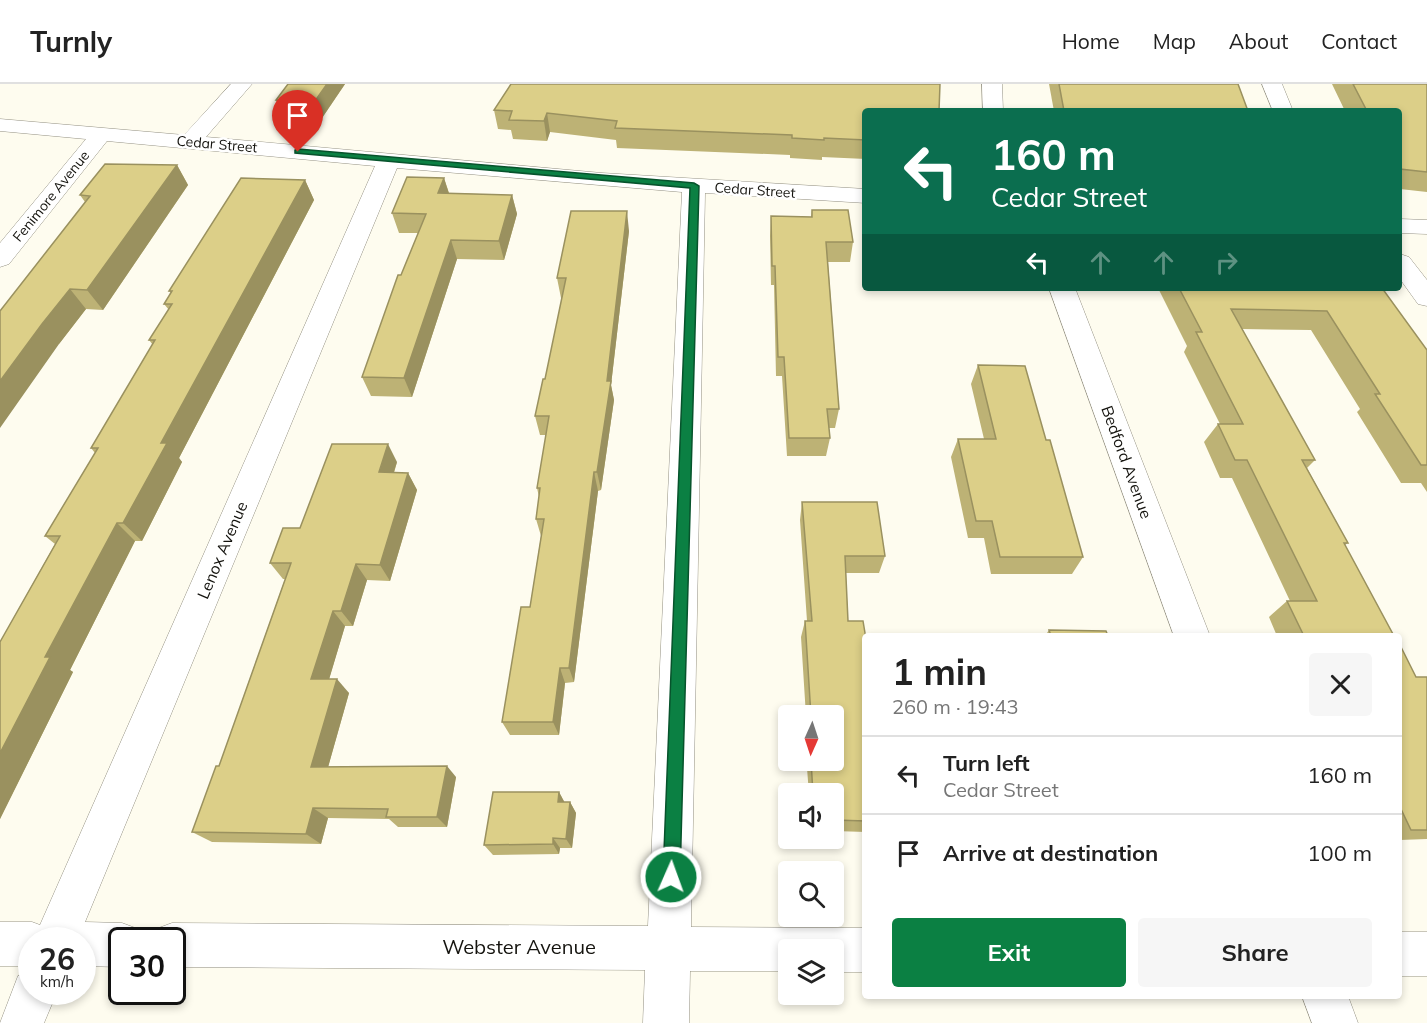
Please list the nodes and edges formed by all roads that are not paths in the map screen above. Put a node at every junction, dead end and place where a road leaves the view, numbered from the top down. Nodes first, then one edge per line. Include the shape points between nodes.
1 (242, 84) edge
2 (992, 84) edge
3 (1272, 84) edge
4 (993, 108) edge
5 (1282, 108) edge
6 (0, 125) edge
7 (102, 134) junction
8 (192, 141) junction
9 (389, 160) junction
10 (694, 186) junction
11 (862, 196) edge
12 (1402, 226) edge
13 (1427, 228) edge
14 (0, 259) edge
15 (1402, 265) edge
16 (1063, 291) edge
17 (1427, 298) edge
18 (1191, 633) edge
19 (62, 927) edge
20 (0, 944) edge
21 (18, 944) edge
22 (186, 945) edge
23 (669, 948) junction
24 (862, 950) edge
25 (1402, 954) edge
26 (1427, 954) edge
27 (1326, 999) edge
28 (29, 1005) edge
29 (21, 1023) edge
30 (666, 1023) edge
31 (1335, 1023) edge

1 - 8 street
2 - 4 street
3 - 5 street
6 - 7 street, Cedar Street
7 - 8 street, Cedar Street
7 - 14 street, Fenimore Avenue
8 - 9 street, Cedar Street
9 - 10 street, Cedar Street
9 - 19 street, Lenox Avenue
10 - 11 street, Cedar Street
10 - 23 street
12 - 13 street
15 - 17 street
16 - 18 street, Bedford Avenue
20 - 21 street
22 - 23 street, Webster Avenue
23 - 24 street, Webster Avenue
23 - 30 street
25 - 26 street
27 - 31 street
28 - 29 street

